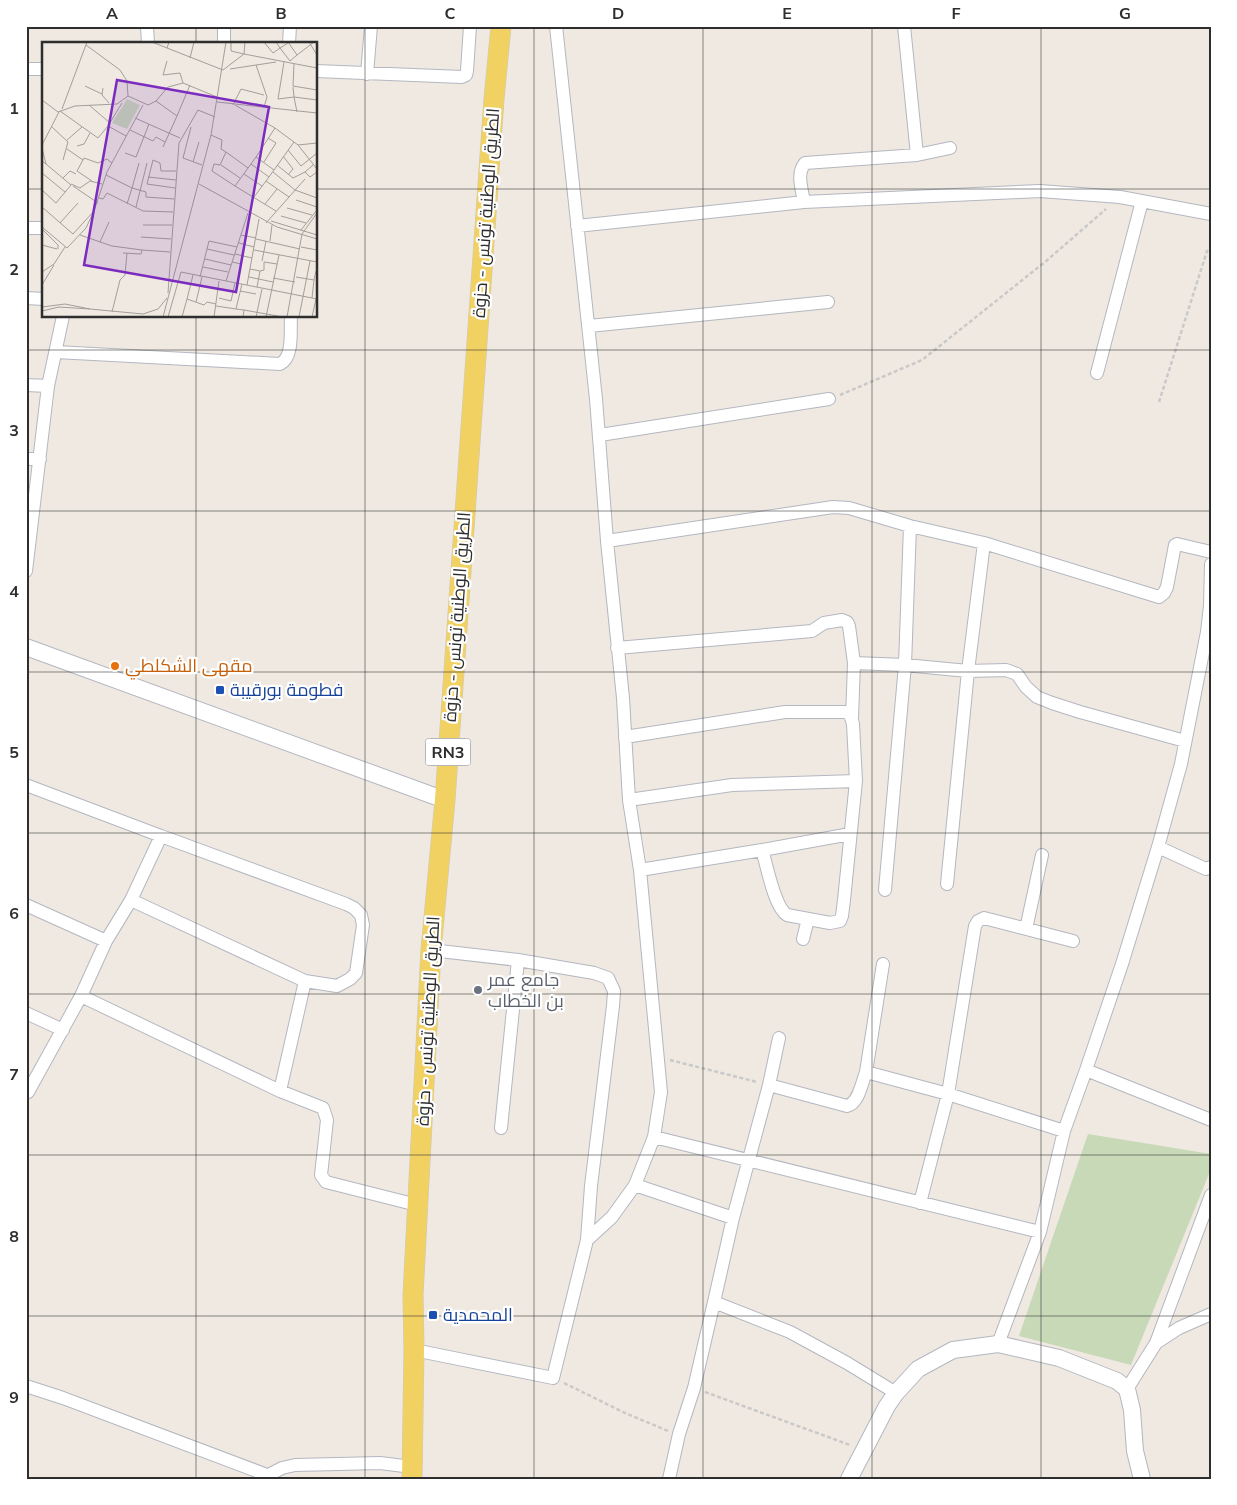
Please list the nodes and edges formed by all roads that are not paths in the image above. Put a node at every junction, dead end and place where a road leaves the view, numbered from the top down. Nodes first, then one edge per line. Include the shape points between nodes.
1 (147, 26) edge
2 (290, 26) edge
3 (371, 26) edge
4 (470, 26) edge
5 (501, 26) edge
6 (556, 26) edge
7 (904, 26) edge
8 (224, 28) dead end
9 (148, 42) edge
10 (224, 42) edge
11 (289, 42) edge
12 (26, 69) edge
13 (42, 69) edge
14 (318, 71) edge
15 (367, 74) junction
16 (950, 148) dead end
17 (917, 155) junction
18 (1142, 201) junction
19 (804, 202) junction
20 (1211, 214) edge
21 (577, 226) junction
22 (26, 228) edge
23 (42, 228) edge
24 (26, 298) edge
25 (42, 299) edge
26 (828, 302) dead end
27 (63, 318) edge
28 (291, 318) edge
29 (589, 326) junction
30 (56, 352) junction
31 (1097, 372) dead end
32 (26, 385) edge
33 (48, 386) junction
34 (829, 399) road end
35 (600, 435) junction
36 (26, 459) edge
37 (40, 459) junction
38 (910, 526) junction
39 (608, 541) junction
40 (984, 544) junction
41 (1211, 552) edge
42 (1211, 564) edge
43 (26, 571) edge
44 (26, 646) edge
45 (617, 648) junction
46 (854, 664) junction
47 (1207, 664) edge
48 (905, 665) junction
49 (968, 671) junction
50 (852, 718) junction
51 (625, 737) junction
52 (1185, 741) junction
53 (856, 781) junction
54 (26, 785) edge
55 (445, 800) junction
56 (629, 800) junction
57 (850, 834) junction
58 (161, 836) junction
59 (1158, 847) junction
60 (762, 850) junction
61 (1042, 855) dead end
62 (1211, 867) edge
63 (640, 870) junction
64 (947, 884) dead end
65 (885, 890) dead end
66 (130, 900) junction
67 (26, 905) edge
68 (808, 919) junction
69 (1026, 929) junction
70 (803, 939) dead end
71 (106, 941) junction
72 (1073, 941) dead end
73 (431, 950) junction
74 (518, 960) junction
75 (883, 964) dead end
76 (305, 981) junction
77 (81, 996) junction
78 (26, 1013) edge
79 (63, 1030) junction
80 (779, 1038) dead end
81 (1086, 1070) junction
82 (866, 1072) junction
83 (769, 1085) junction
84 (280, 1090) junction
85 (27, 1094) edge
86 (948, 1094) junction
87 (1211, 1120) edge
88 (501, 1128) dead end
89 (1064, 1132) junction
90 (654, 1137) junction
91 (748, 1160) junction
92 (635, 1185) junction
93 (1211, 1195) edge
94 (920, 1203) junction
95 (417, 1205) junction
96 (733, 1218) junction
97 (1040, 1232) junction
98 (586, 1240) junction
99 (714, 1302) junction
100 (1211, 1314) edge
101 (1156, 1343) junction
102 (998, 1344) junction
103 (414, 1350) junction
104 (26, 1386) edge
105 (1127, 1389) junction
106 (896, 1393) junction
107 (281, 1473) edge
108 (412, 1473) edge
109 (264, 1477) edge
110 (669, 1479) edge
111 (849, 1479) edge
112 (1142, 1479) edge

1 - 9 street
2 - 11 street
3 - 15 street
4 - 15 street via 464,76
5 - 55 main road, الطريق الوطنية تونس - حزوة / RN3
6 - 21 street
7 - 17 street
8 - 10 street
12 - 13 street
14 - 15 street
16 - 17 street
17 - 19 street via 805,163 800,171
18 - 19 street via 1040,191
18 - 20 street
18 - 31 street
19 - 21 street
21 - 29 street
22 - 23 street
24 - 25 street
26 - 29 street
27 - 30 street
28 - 30 street via 289,353 280,364
29 - 35 street
30 - 33 street
32 - 33 street
33 - 37 street
34 - 35 street
35 - 39 street
36 - 37 street
37 - 43 street
38 - 39 street via 849,508 832,507
38 - 40 street
38 - 48 street
39 - 45 street
40 - 41 street via 1159,597 1167,587 1175,545
40 - 49 street
42 - 47 street
44 - 55 street
45 - 46 street via 812,631 824,623 842,620 849,626
45 - 51 street
46 - 48 street
46 - 50 street
47 - 52 street
48 - 49 street
48 - 65 street
49 - 52 street via 1006,670 1017,674 1037,697 1052,703
49 - 64 street
50 - 51 street via 845,712 785,712
50 - 53 street
51 - 56 street
52 - 59 street
53 - 56 street via 732,785
53 - 57 street
54 - 58 street
55 - 73 main road, الطريق الوطنية تونس - حزوة / RN3
56 - 63 street
57 - 60 street
57 - 68 street via 840,921 830,923
58 - 66 street
58 - 76 street via 354,908 361,915 363,925 356,972 337,986
59 - 62 street via 1206,869
59 - 81 street
60 - 63 street
60 - 68 street via 780,908 787,914
61 - 69 street
63 - 90 street via 661,1092
66 - 71 street
66 - 76 street
67 - 71 street
68 - 70 street
69 - 72 street
69 - 86 street via 984,918 975,926
71 - 77 street
73 - 74 street
73 - 95 main road, الطريق الوطنية تونس - حزوة / RN3
74 - 88 street
74 - 98 street via 594,973 608,978 614,991
75 - 82 street
76 - 84 street
77 - 79 street
77 - 84 street
78 - 79 street
79 - 85 street
80 - 83 street
81 - 87 street
81 - 89 street
82 - 83 street via 855,1101 847,1106
82 - 86 street
83 - 91 street
84 - 95 street via 323,1108 326,1120 320,1175 323,1180
86 - 89 street
86 - 94 street
89 - 97 street
90 - 91 street
90 - 92 street
91 - 94 street
91 - 96 street
92 - 96 street
92 - 98 street via 612,1217
93 - 101 street
94 - 97 street
95 - 103 main road, الطريق الوطنية تونس - حزوة / RN3
96 - 99 street
97 - 102 street
98 - 103 street via 553,1378
99 - 106 street via 790,1332
99 - 110 street
100 - 101 street via 1179,1328
101 - 105 street
102 - 105 street via 1059,1358 1118,1381
102 - 106 street via 953,1350 918,1369
103 - 108 main road, الطريق الوطنية تونس - حزوة / RN3
104 - 109 street
105 - 112 street
106 - 111 street
107 - 108 street via 295,1465 380,1462
107 - 109 street

